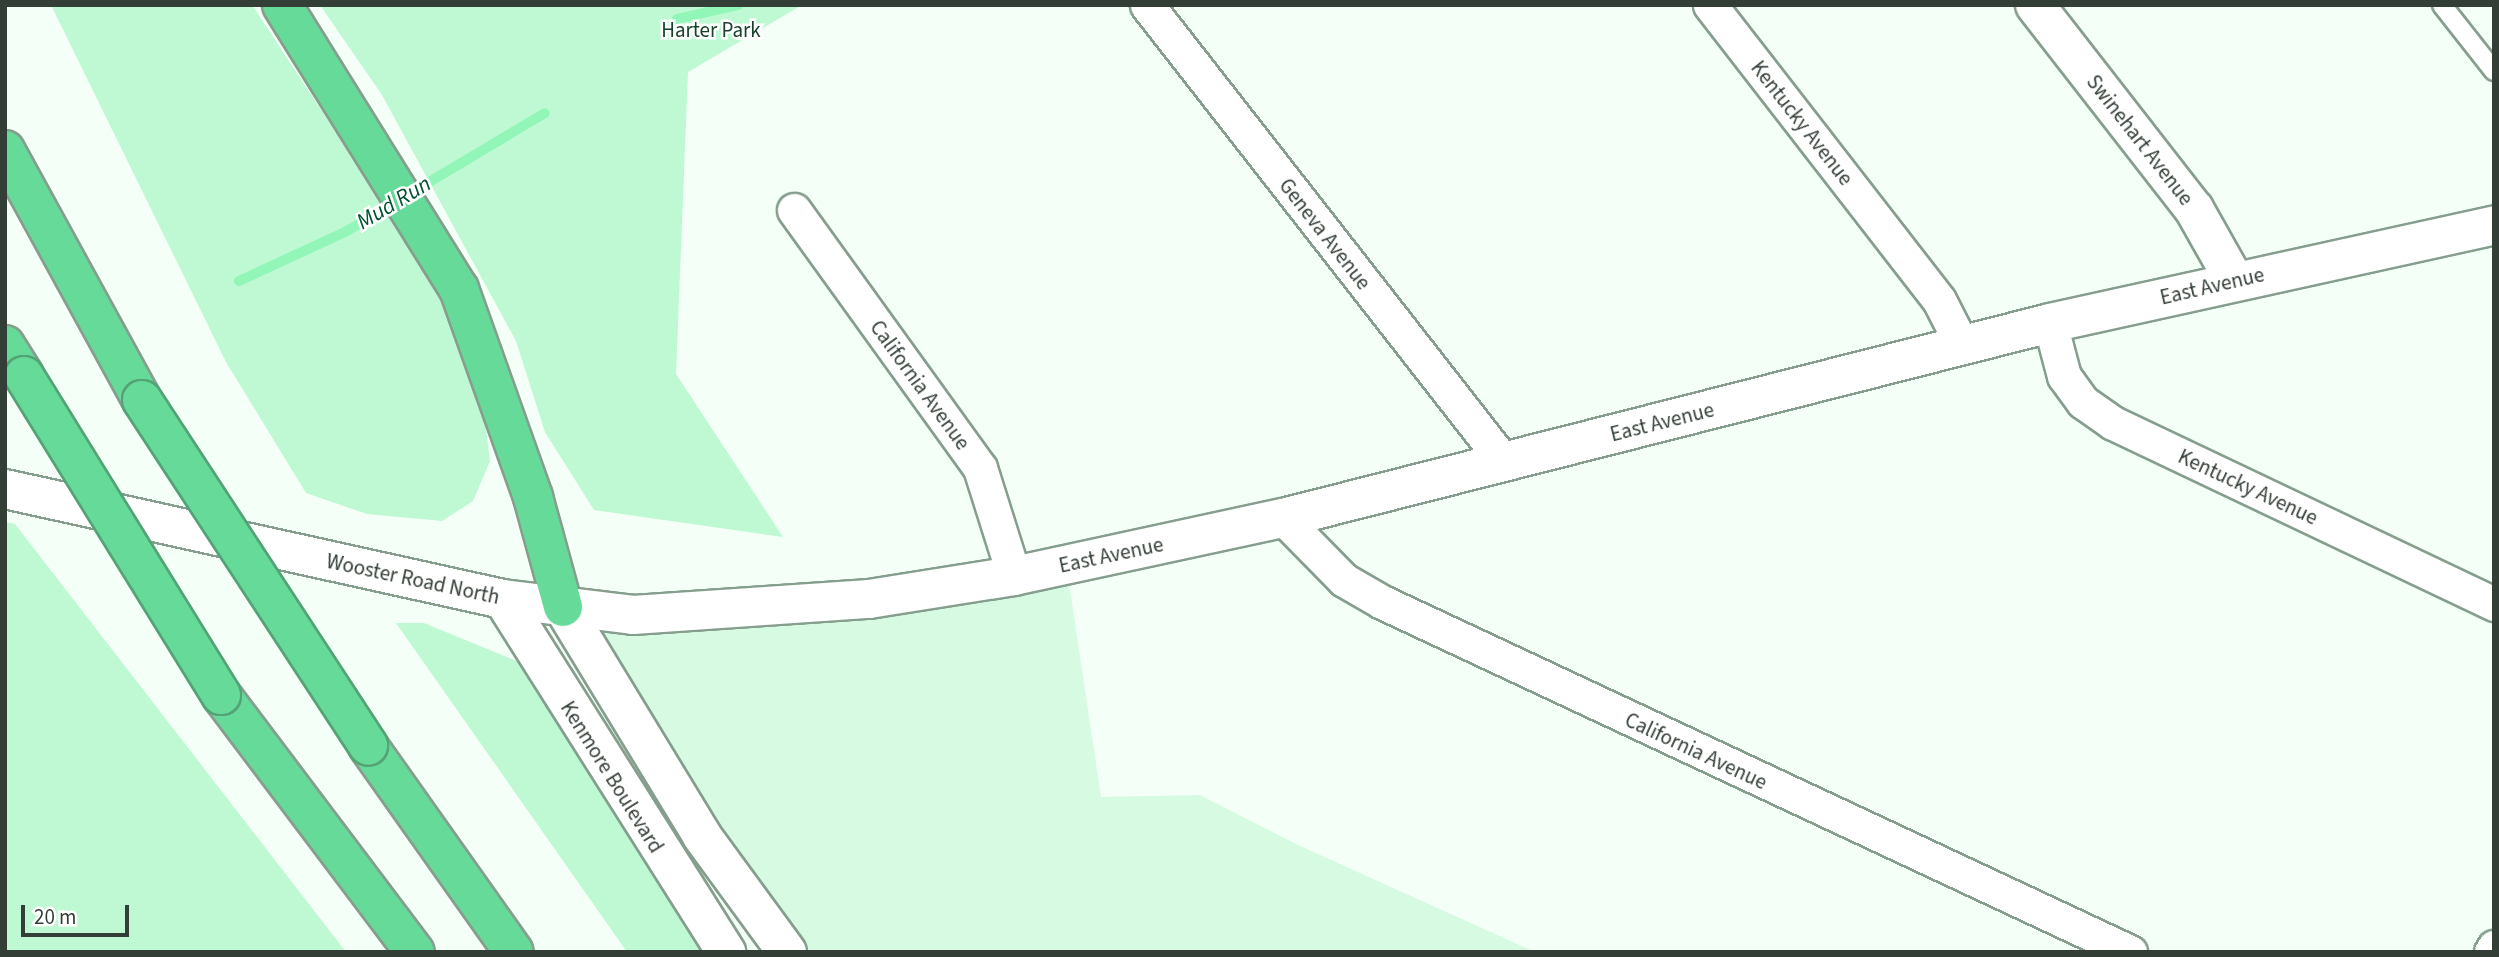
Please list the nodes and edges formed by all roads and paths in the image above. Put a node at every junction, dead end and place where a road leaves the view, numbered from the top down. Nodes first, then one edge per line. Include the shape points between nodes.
1 (282, 5) edge
2 (1147, 5) edge
3 (1710, 5) edge
4 (2035, 5) edge
5 (2442, 5) edge
6 (2494, 71) edge
7 (5, 150) edge
8 (794, 210) dead end
9 (2494, 225) edge
10 (2234, 281) junction
11 (2050, 323) junction
12 (1954, 348) junction
13 (15, 361) edge
14 (1504, 462) junction
15 (5, 489) edge
16 (1283, 518) junction
17 (1014, 576) junction
18 (503, 599) junction
19 (827, 603) joint
20 (2494, 604) edge
21 (563, 607) junction
22 (2494, 947) edge
23 (415, 952) edge
24 (514, 952) edge
25 (726, 952) edge
26 (787, 952) edge
27 (2130, 952) edge
28 (2491, 952) edge

1 - 21 highway via 459,289 533,497
2 - 14 street, Geneva Avenue
3 - 12 street, Kentucky Avenue via 1940,300 1954,330
4 - 10 main road, Swinehart Avenue via 2194,209
5 - 6 lane
7 - 24 highway, bridge via 142,400 368,746
8 - 17 street, California Avenue via 980,468
9 - 10 main road, East Avenue
10 - 11 main road, East Avenue
11 - 12 main road, East Avenue
11 - 20 street, Kentucky Avenue via 2064,376 2083,401 2113,422
12 - 14 main road, East Avenue
13 - 23 highway, bridge via 221,695
14 - 16 main road, East Avenue
15 - 18 main road, Wooster Road North
16 - 17 main road, East Avenue
16 - 27 street, California Avenue via 1344,580 1382,602
17 - 19 main road, East Avenue
18 - 21 main road, Wooster Road North
18 - 25 main road, Kenmore Boulevard
19 - 21 main road, Wooster Road North via 633,615
21 - 26 main road via 702,836
22 - 28 street

